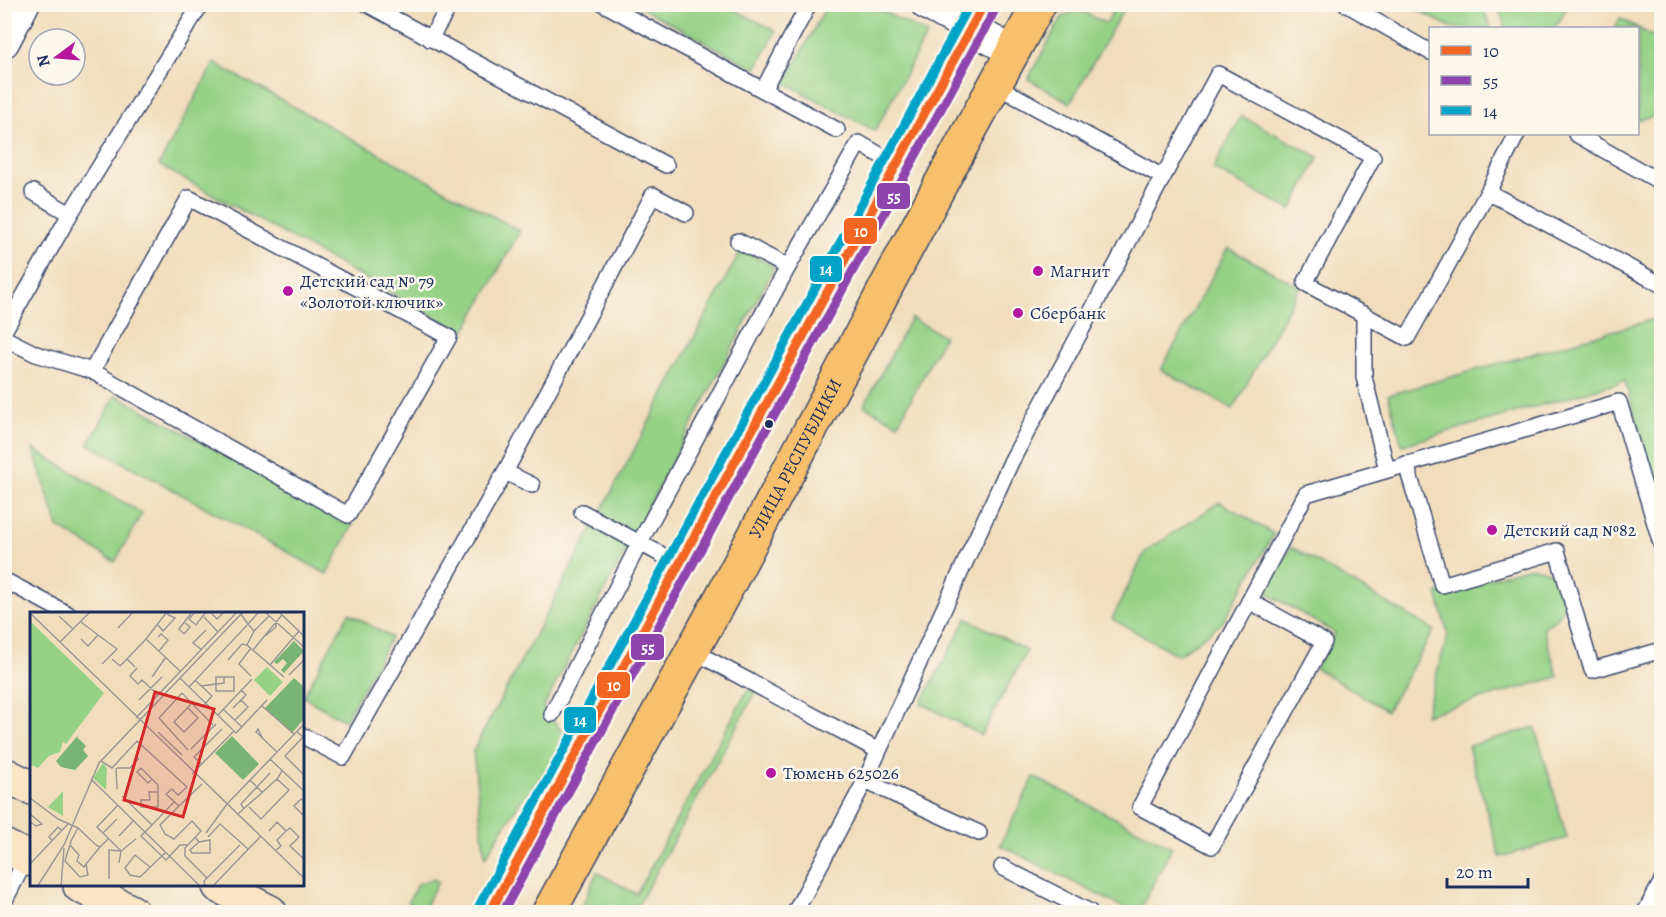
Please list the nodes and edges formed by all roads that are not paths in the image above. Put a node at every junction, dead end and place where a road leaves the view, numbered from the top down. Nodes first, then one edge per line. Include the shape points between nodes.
1 (24, 4) edge
2 (201, 4) edge
3 (367, 4) edge
4 (604, 4) edge
5 (809, 4) edge
6 (926, 4) edge
7 (1039, 4) edge
8 (1346, 4) edge
9 (446, 12) dead end
10 (978, 17) edge
11 (430, 39) junction
12 (4, 42) edge
13 (1429, 51) edge
14 (1014, 52) junction
15 (995, 85) junction
16 (763, 90) junction
17 (837, 130) dead end
18 (1516, 135) edge
19 (1578, 135) edge
20 (666, 165) dead end
21 (897, 165) junction
22 (1163, 177) junction
23 (1662, 183) edge
24 (33, 192) dead end
25 (1488, 192) junction
26 (686, 213) dead end
27 (70, 214) junction
28 (738, 241) dead end
29 (788, 267) junction
30 (1662, 285) edge
31 (1364, 314) junction
32 (4, 331) edge
33 (4, 338) edge
34 (92, 371) junction
35 (1406, 464) junction
36 (1387, 470) junction
37 (505, 472) junction
38 (532, 484) dead end
39 (582, 512) dead end
40 (640, 542) junction
41 (1662, 547) edge
42 (679, 564) junction
43 (4, 580) edge
44 (1249, 601) junction
45 (64, 612) edge
46 (1662, 650) edge
47 (693, 651) junction
48 (552, 714) dead end
49 (304, 737) edge
50 (877, 750) junction
51 (4, 774) edge
52 (865, 781) junction
53 (30, 787) edge
54 (979, 833) dead end
55 (21, 854) edge
56 (1002, 867) dead end
57 (1662, 881) edge
58 (84, 887) edge
59 (223, 887) edge
60 (4, 902) edge
61 (132, 912) edge
62 (270, 912) edge
63 (490, 912) edge
64 (549, 912) edge
65 (795, 912) edge
66 (1089, 912) edge
67 (1645, 912) edge

1 - 12 street
2 - 27 lane
3 - 11 lane
4 - 16 lane
5 - 16 lane
6 - 10 street
7 - 14 main road, УЛИЦА РЕСПУБЛИКИ
8 - 13 lane
9 - 11 lane
10 - 14 street
10 - 21 main road
11 - 20 lane
14 - 15 main road, УЛИЦА РЕСПУБЛИКИ
15 - 22 lane
15 - 47 main road, УЛИЦА РЕСПУБЛИКИ
16 - 17 lane
18 - 25 lane
19 - 23 lane
21 - 29 lane via 859,143
21 - 42 main road
22 - 31 lane via 1218,74 1373,157 1305,283
22 - 50 lane via 1011,462
24 - 27 lane
25 - 30 lane
25 - 31 lane via 1407,338
26 - 37 lane via 653,195
27 - 32 lane
28 - 29 lane
29 - 40 lane
31 - 36 lane via 1364,377
33 - 34 lane via 36,354
34 - 34 lane via 348,515 449,337 189,198
35 - 36 lane
35 - 41 lane via 1619,402
35 - 46 lane via 1442,585 1557,551 1592,670
36 - 44 lane via 1306,494
37 - 38 lane
37 - 49 lane via 343,757
39 - 40 lane
40 - 42 lane
40 - 48 lane
42 - 63 main road
43 - 45 lane
44 - 44 lane via 1140,807 1212,846 1324,642
47 - 50 lane
47 - 64 main road, УЛИЦА РЕСПУБЛИКИ
50 - 52 lane
51 - 53 main road
52 - 54 lane
52 - 65 lane
55 - 60 lane
56 - 66 lane
57 - 67 lane
58 - 61 main road
59 - 62 main road

